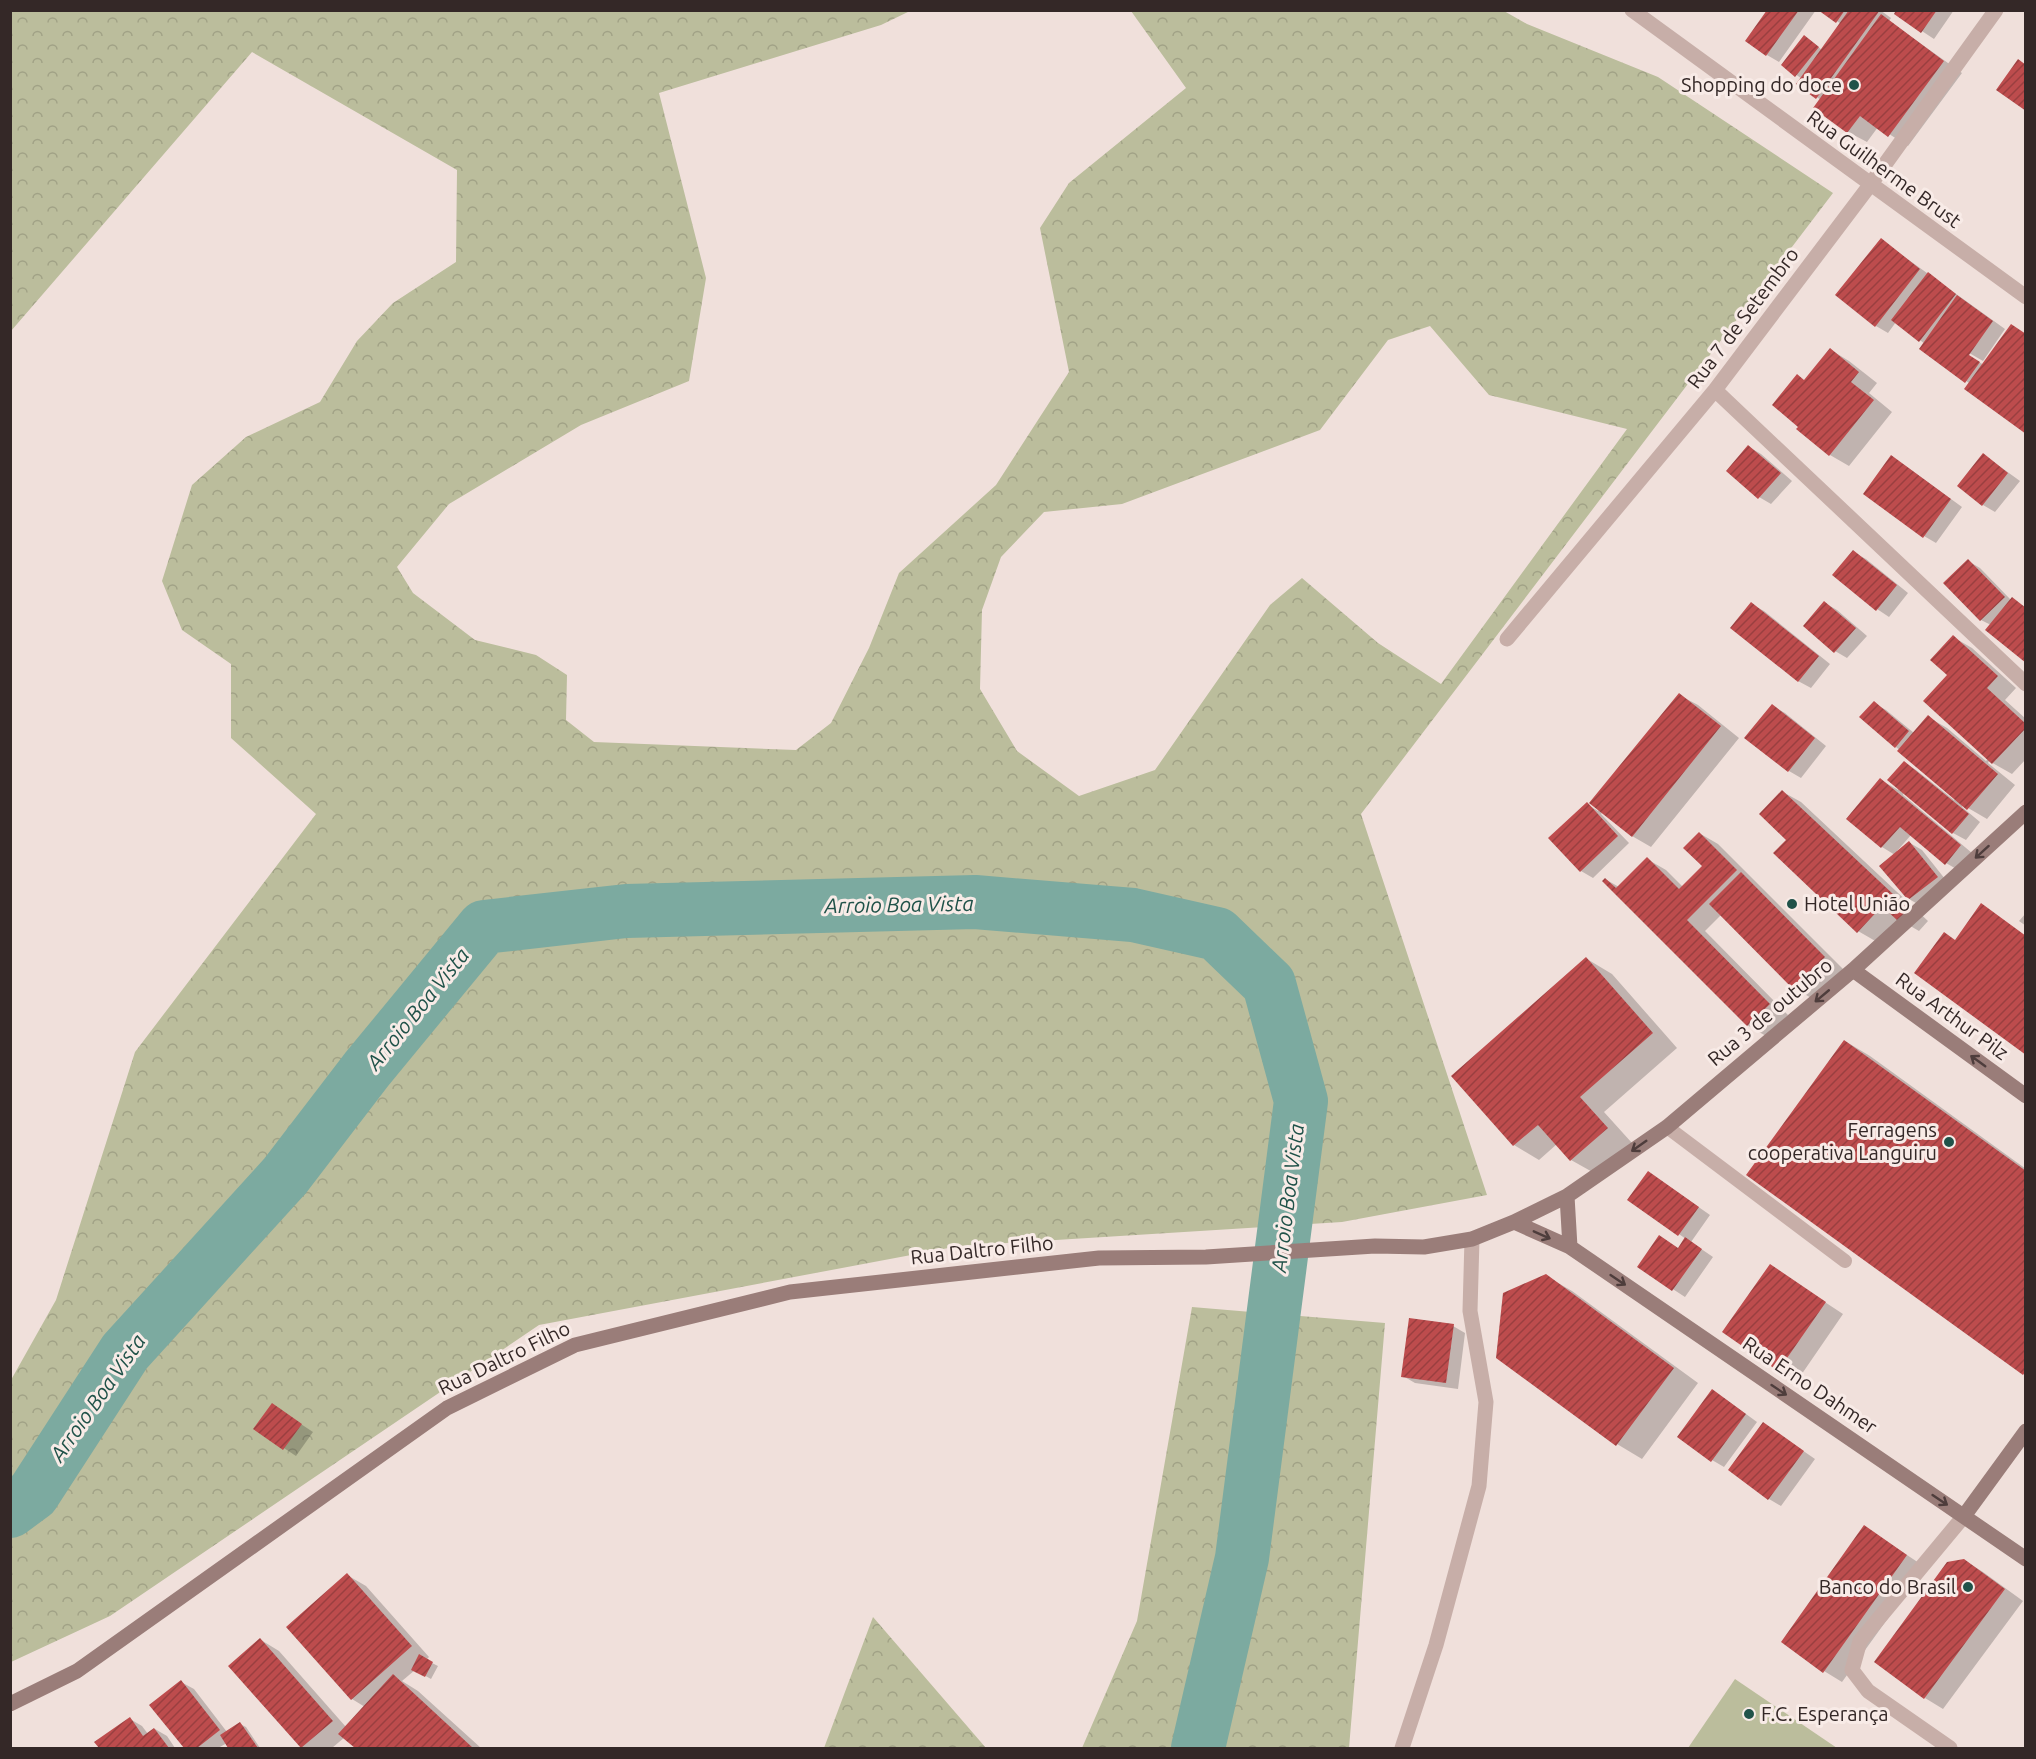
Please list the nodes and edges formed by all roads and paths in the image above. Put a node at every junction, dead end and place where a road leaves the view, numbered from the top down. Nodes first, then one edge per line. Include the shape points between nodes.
1 (1632, 10) edge
2 (1996, 10) edge
3 (1870, 185) junction
4 (2025, 297) edge
5 (1715, 390) junction
6 (1507, 639) dead end
7 (2025, 684) edge
8 (2025, 812) edge
9 (1853, 970) junction
10 (2025, 1096) edge
11 (1667, 1127) junction
12 (1567, 1196) junction
13 (1514, 1222) junction
14 (1472, 1239) junction
15 (1375, 1246) joint
16 (1570, 1247) junction
17 (1845, 1261) dead end
18 (2025, 1431) edge
19 (1964, 1516) junction
20 (2025, 1559) edge
21 (10, 1704) edge
22 (1402, 1749) edge
23 (1950, 1749) edge

1 - 3 street, Rua Guilherme Brust
2 - 3 street, Rua 7 de Setembro
3 - 4 street, Rua Guilherme Brust
3 - 5 street, Rua 7 de Setembro
5 - 6 street, Rua 7 de Setembro
5 - 7 street
8 -> 9 main road, Rua 3 de outubro
10 -> 9 main road, Rua Arthur Pilz
9 -> 11 main road, Rua 3 de outubro
11 -> 12 main road, Rua 3 de outubro
11 - 17 lane
12 - 13 main road, Rua 3 de outubro
12 - 16 main road
13 - 14 main road, Rua 3 de outubro
13 -> 16 main road, Rua Erno Dahmer
14 - 15 main road, Rua 3 de outubro via 1424,1247
14 - 22 street via 1470,1311 1486,1402 1479,1486 1436,1645
15 - 21 main road, Rua Daltro Filho via 1206,1257 1099,1258 790,1292 575,1345 447,1408 77,1671
16 -> 19 main road, Rua Erno Dahmer
18 - 19 main road
19 - 20 main road, Rua Erno Dahmer
19 - 23 street via 1860,1641 1852,1670 1868,1691

